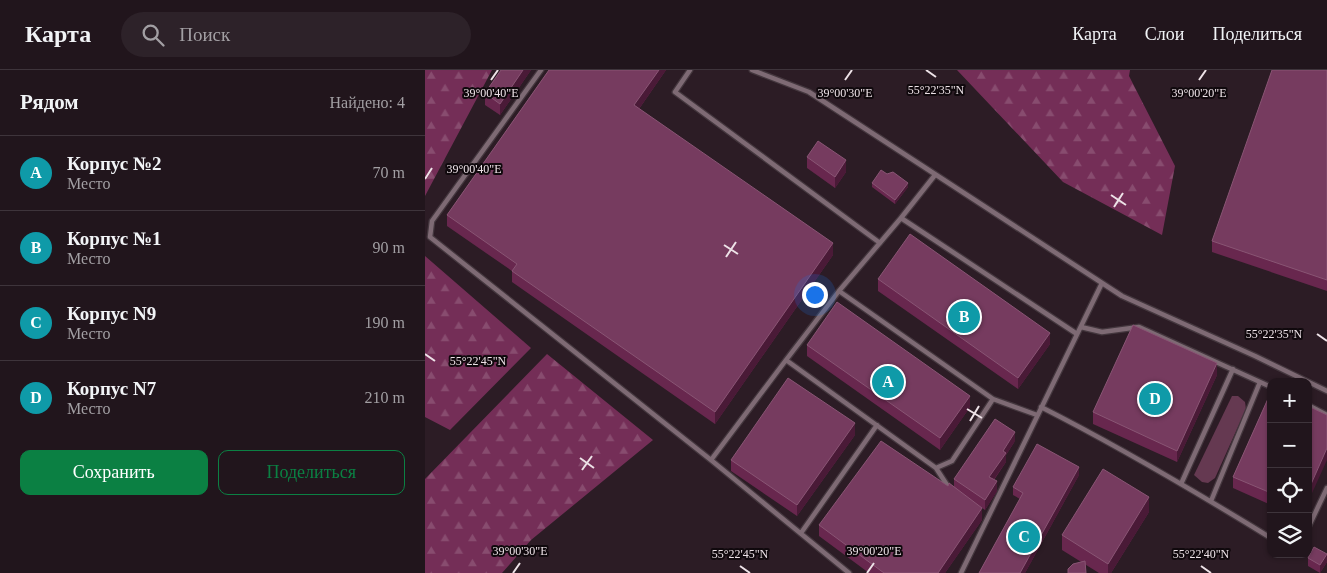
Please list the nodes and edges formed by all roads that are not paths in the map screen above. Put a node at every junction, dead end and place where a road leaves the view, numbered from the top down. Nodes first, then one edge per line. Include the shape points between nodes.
1 (541, 70) edge
2 (690, 70) edge
3 (752, 70) edge
4 (935, 175) junction
5 (901, 218) junction
6 (879, 243) junction
7 (1102, 283) junction
8 (839, 291) junction
9 (1081, 326) junction
10 (1077, 334) junction
11 (786, 360) junction
12 (1233, 370) junction
13 (1260, 382) junction
14 (1267, 385) edge
15 (1327, 391) edge
16 (993, 399) junction
17 (1312, 406) edge
18 (1041, 407) junction
19 (1037, 415) junction
20 (1327, 415) edge
21 (877, 425) junction
22 (711, 460) junction
23 (936, 468) junction
24 (1181, 484) junction
25 (1327, 488) edge
26 (951, 491) edge
27 (1211, 502) junction
28 (981, 512) edge
29 (989, 516) junction
30 (1312, 520) edge
31 (801, 533) junction
32 (1267, 536) edge
33 (849, 573) edge
34 (961, 573) edge

1 - 22 lane via 433,220 430,237
2 - 6 lane via 675,92
3 - 4 lane via 809,92
4 - 5 lane
4 - 7 lane
5 - 6 lane
5 - 10 lane
6 - 8 lane
7 - 9 lane
7 - 15 lane via 1121,296
8 - 11 lane
8 - 16 lane
9 - 10 lane
9 - 12 lane via 1102,332 1139,327
10 - 18 lane
11 - 21 lane
11 - 22 lane
12 - 13 lane
12 - 24 lane
13 - 14 lane
13 - 27 lane
16 - 19 lane
16 - 23 lane via 952,461
17 - 20 lane
18 - 19 lane
18 - 24 lane
19 - 29 lane
21 - 23 lane
21 - 31 lane
22 - 31 lane
23 - 26 lane
24 - 27 lane
25 - 30 lane
27 - 32 lane
28 - 29 lane
29 - 34 lane
31 - 33 lane

